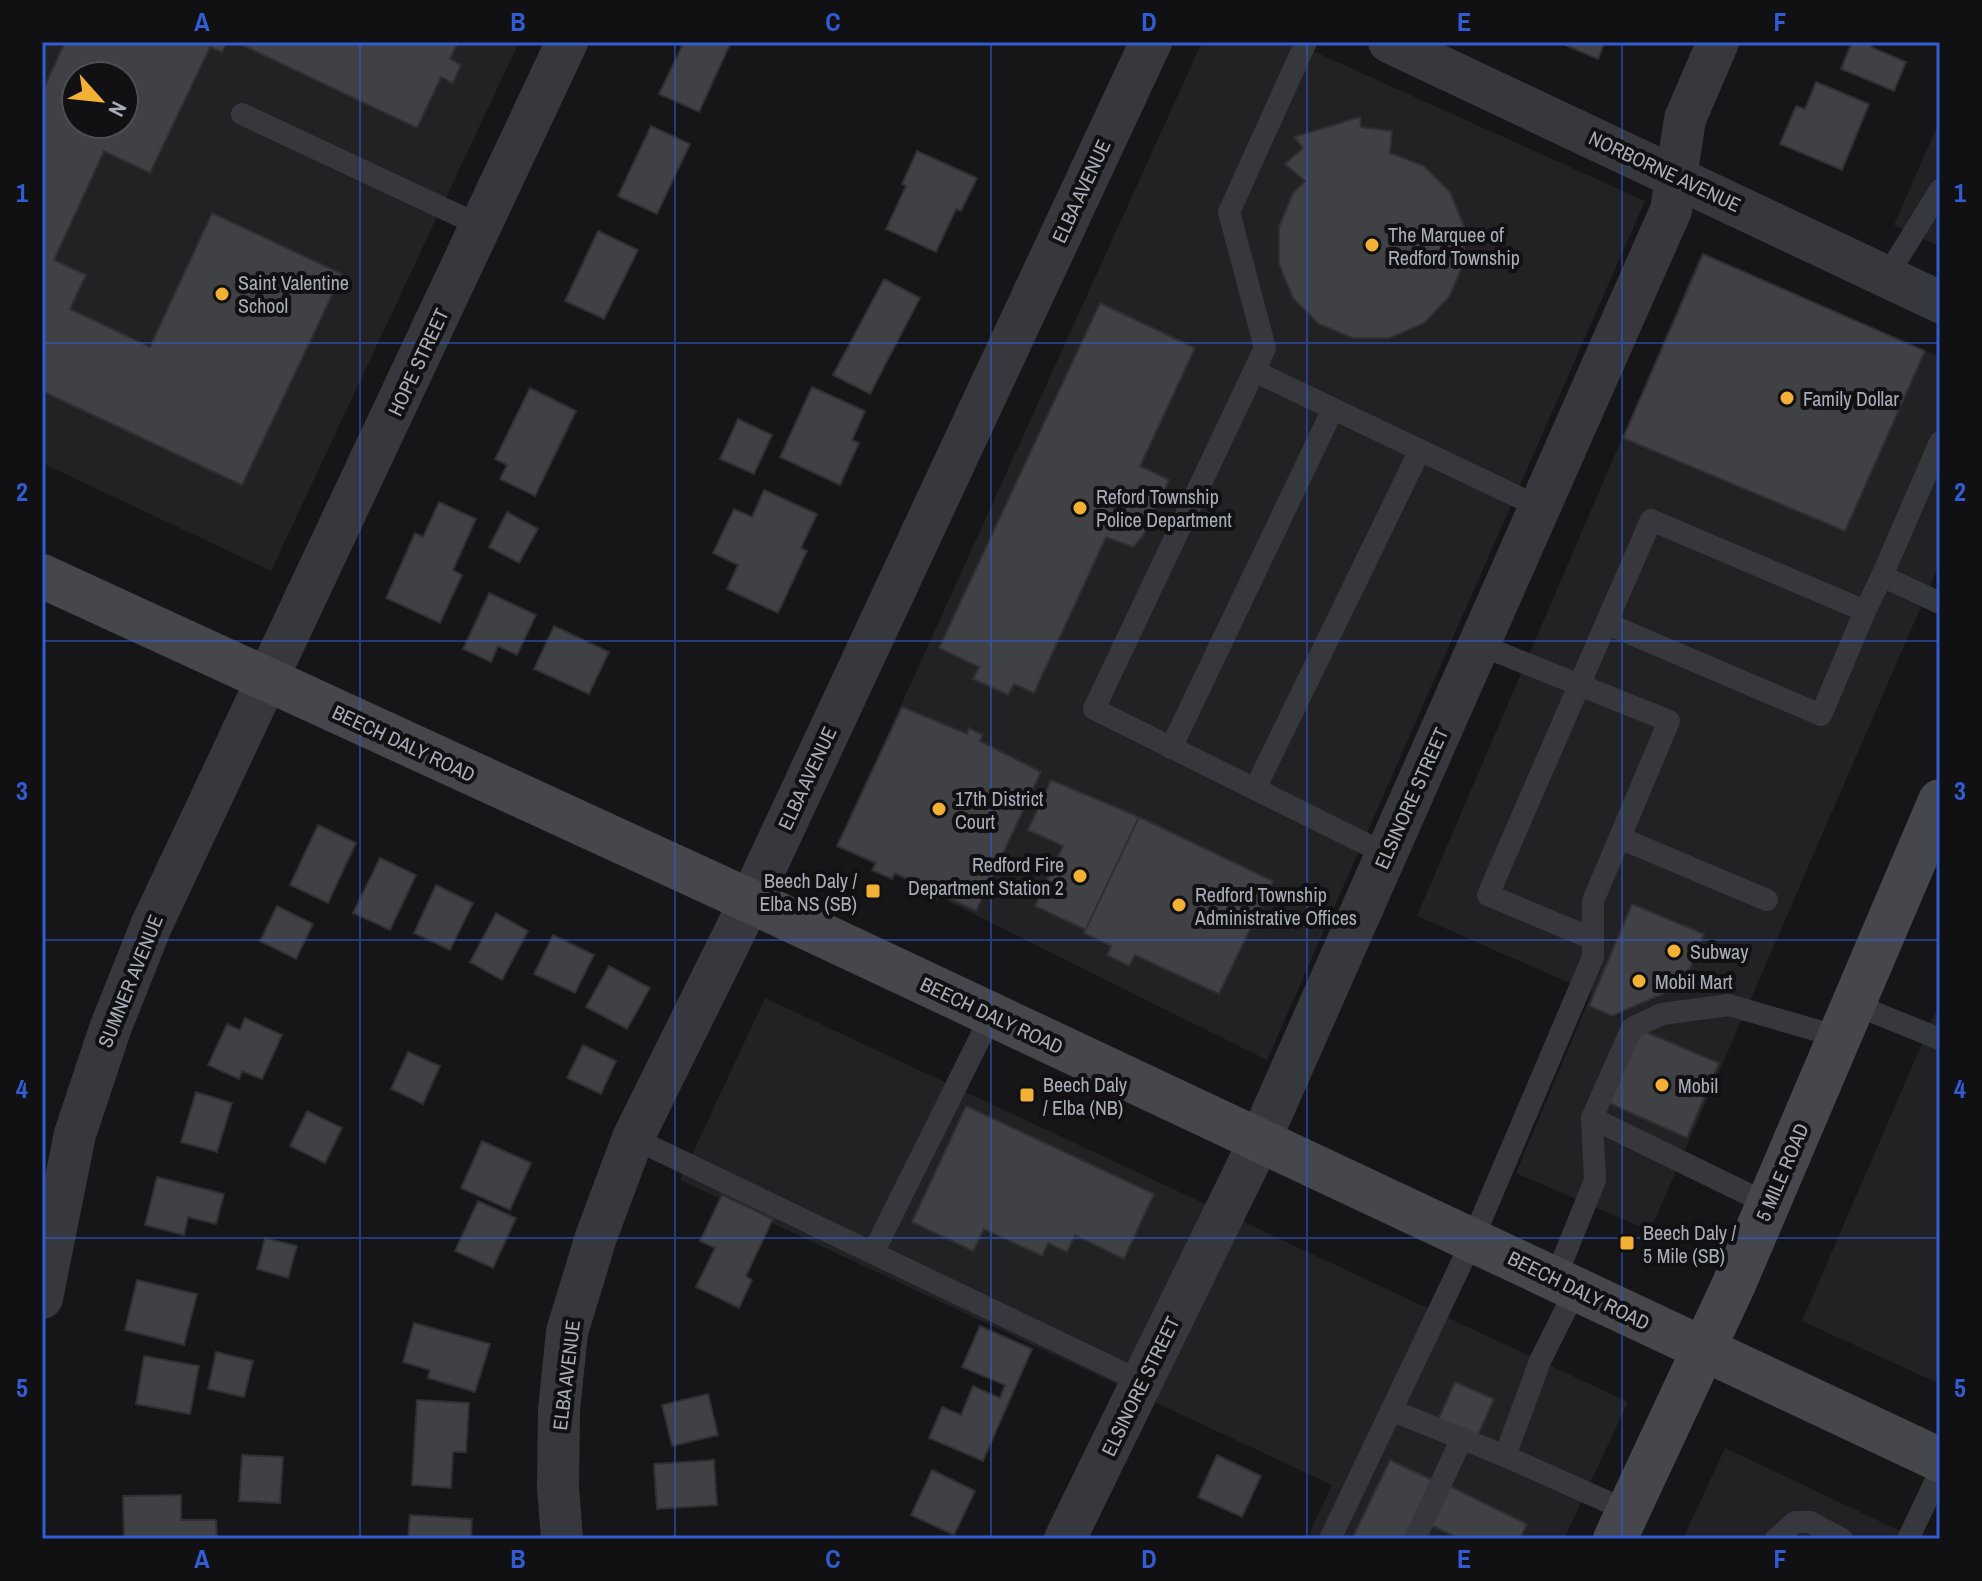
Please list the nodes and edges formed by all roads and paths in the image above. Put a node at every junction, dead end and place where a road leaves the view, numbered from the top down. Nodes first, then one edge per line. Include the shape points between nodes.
1 (567, 42) edge
2 (1151, 42) edge
3 (1306, 42) edge
4 (1389, 42) edge
5 (1718, 42) edge
6 (242, 114) dead end
7 (1676, 177) junction
8 (1940, 190) edge
9 (481, 226) junction
10 (1887, 276) junction
11 (1940, 302) edge
12 (1254, 371) junction
13 (1333, 409) junction
14 (1940, 442) edge
15 (1420, 450) junction
16 (1539, 507) junction
17 (42, 576) edge
18 (1882, 576) junction
19 (1940, 603) edge
20 (1865, 611) junction
21 (1608, 624) junction
22 (1480, 645) junction
23 (268, 681) junction
24 (1581, 685) junction
25 (1171, 748) junction
26 (1255, 789) junction
27 (1940, 801) edge
28 (1620, 838) junction
29 (1386, 854) junction
30 (1767, 900) dead end
31 (750, 901) junction
32 (1593, 939) junction
33 (992, 1014) junction
34 (1846, 1020) junction
35 (1940, 1039) edge
36 (1592, 1118) junction
37 (633, 1138) junction
38 (1260, 1140) junction
39 (1768, 1204) junction
40 (1472, 1241) junction
41 (873, 1253) junction
42 (1565, 1284) junction
43 (42, 1298) edge
44 (1703, 1350) junction
45 (1142, 1382) junction
46 (1391, 1410) junction
47 (1462, 1438) junction
48 (1505, 1456) junction
49 (1940, 1460) edge
50 (1940, 1472) edge
51 (1621, 1525) edge
52 (562, 1539) edge
53 (1065, 1539) edge
54 (1330, 1539) edge
55 (1415, 1539) edge
56 (1776, 1539) edge
57 (1842, 1539) edge
58 (1908, 1539) edge

1 - 9 street, HOPE STREET
2 - 31 street, ELBA AVENUE
3 - 12 lane via 1229,212 1265,348
4 - 7 street, NORBORNE AVENUE
5 - 7 street, ELSINORE STREET via 1685,119
6 - 9 lane
7 - 10 street, NORBORNE AVENUE
7 - 16 street, ELSINORE STREET via 1671,210
8 - 10 lane
9 - 23 street, HOPE STREET
10 - 11 street, NORBORNE AVENUE
12 - 13 lane
12 - 25 lane via 1094,709
13 - 15 lane
13 - 25 lane
14 - 18 lane
15 - 16 lane
15 - 26 lane
16 - 22 street, ELSINORE STREET
17 - 23 main road, BEECH DALY ROAD
18 - 19 lane
18 - 20 lane
20 - 21 lane via 1821,715
20 - 21 lane via 1651,520
21 - 24 lane
22 - 24 lane
22 - 29 street, ELSINORE STREET
23 - 31 main road, BEECH DALY ROAD
23 - 43 street, SUMNER AVENUE via 151,926 110,1029 75,1134
24 - 28 lane via 1669,721
24 - 32 lane via 1488,895
25 - 26 lane
26 - 29 lane
27 - 34 main road, 5 MILE ROAD
28 - 30 lane
28 - 32 lane via 1593,901
29 - 38 street, ELSINORE STREET
31 - 33 main road, BEECH DALY ROAD
31 - 37 street, ELBA AVENUE
32 - 40 lane via 1593,957
33 - 38 main road, BEECH DALY ROAD
33 - 41 lane
34 - 35 lane
34 - 36 lane via 1729,1005 1662,1014 1632,1028
34 - 39 main road, 5 MILE ROAD
36 - 39 lane
36 - 42 lane via 1595,1180
37 - 41 lane
37 - 52 street, ELBA AVENUE via 567,1332 559,1410
38 - 40 main road, BEECH DALY ROAD
38 - 45 street, ELSINORE STREET
39 - 44 main road, 5 MILE ROAD
40 - 42 main road, BEECH DALY ROAD
40 - 46 lane
41 - 45 lane
42 - 44 main road, BEECH DALY ROAD
42 - 48 lane
44 - 49 main road, BEECH DALY ROAD
44 - 51 main road, 5 MILE ROAD
45 - 53 street, ELSINORE STREET
46 - 47 lane
46 - 54 lane
47 - 48 lane
47 - 55 lane
48 - 51 lane
50 - 58 lane
56 - 57 lane via 1795,1522 1810,1522

